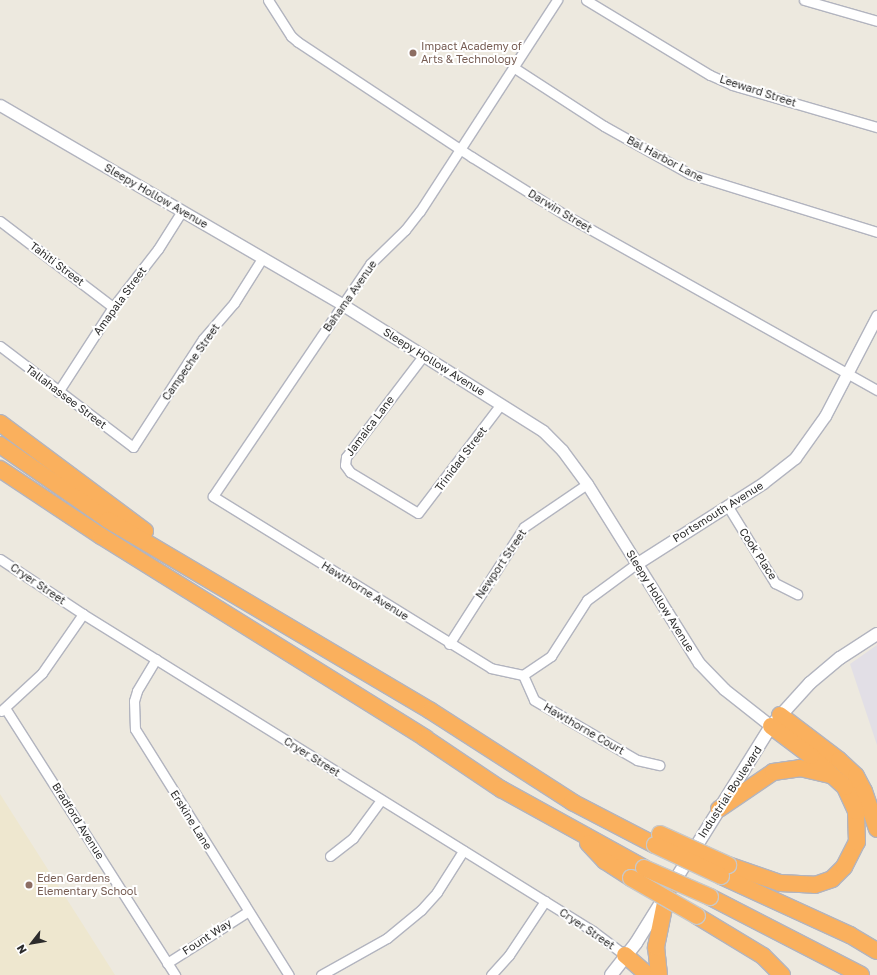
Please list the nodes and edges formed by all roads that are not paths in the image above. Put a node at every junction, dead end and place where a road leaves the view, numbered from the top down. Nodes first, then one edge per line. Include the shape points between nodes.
1 (268, 0) edge
2 (557, 0) edge
3 (586, 0) edge
4 (804, 0) edge
5 (877, 21) edge
6 (513, 67) junction
7 (0, 105) edge
8 (877, 127) edge
9 (460, 149) junction
10 (182, 211) junction
11 (0, 221) edge
12 (877, 232) edge
13 (263, 257) junction
14 (343, 305) junction
15 (113, 307) junction
16 (877, 316) edge
17 (0, 346) edge
18 (424, 356) junction
19 (848, 374) junction
20 (877, 390) edge
21 (58, 392) junction
22 (501, 404) junction
23 (0, 423) edge
24 (0, 445) edge
25 (133, 447) joint
26 (0, 469) edge
27 (0, 481) edge
28 (586, 484) junction
29 (213, 496) joint
30 (727, 505) junction
31 (418, 513) joint
32 (101, 536) junction
33 (0, 559) edge
34 (636, 564) junction
35 (797, 594) dead end
36 (252, 605) junction
37 (83, 614) junction
38 (877, 634) edge
39 (449, 644) junction
40 (156, 659) junction
41 (523, 675) junction
42 (2, 710) edge
43 (776, 720) junction
44 (659, 766) dead end
45 (835, 776) junction
46 (381, 800) junction
47 (719, 809) junction
48 (877, 829) edge
49 (580, 834) junction
50 (463, 851) junction
51 (330, 856) dead end
52 (725, 871) junction
53 (668, 888) junction
54 (545, 901) junction
55 (248, 912) junction
56 (877, 950) edge
57 (625, 955) junction
58 (167, 963) junction
59 (175, 975) edge
60 (289, 975) edge
61 (321, 975) edge
62 (491, 975) edge
63 (611, 975) edge
64 (634, 975) edge
65 (648, 975) edge
66 (659, 975) edge
67 (782, 975) edge
68 (861, 975) edge

1 - 9 street, Darwin Street via 291,36 298,42
2 - 6 street, Bahama Avenue
3 - 8 street, Leeward Street via 710,76
4 - 5 street
6 - 9 street, Bahama Avenue
6 - 12 street, Bal Harbor Lane via 604,126 690,174
7 - 10 street, Sleepy Hollow Avenue
9 - 14 street, Bahama Avenue via 420,211 405,230 370,264
9 - 19 street, Darwin Street via 565,215
10 - 13 street, Sleepy Hollow Avenue
10 - 15 street, Amapala Street via 158,249
11 - 15 street, Tahiti Street
13 - 14 street, Sleepy Hollow Avenue
13 - 25 street, Campeche Street via 234,303 204,339
14 - 18 street, Sleepy Hollow Avenue
14 - 29 street, Bahama Avenue
15 - 21 street, Amapala Street
16 - 19 street, Portsmouth Avenue
17 - 21 street, Tallahassee Street
18 - 22 street, Sleepy Hollow Avenue
18 - 31 street, Jamaica Lane via 345,461 350,472
19 - 20 street, Darwin Street
19 - 30 street, Portsmouth Avenue via 825,416 795,458 776,474
21 - 25 street, Tallahassee Street
22 - 28 street, Sleepy Hollow Avenue via 549,437
22 - 31 street, Trinidad Street
23 - 36 highway via 117,511
24 - 36 highway via 108,520
26 - 32 highway
27 - 32 highway
28 - 34 street, Sleepy Hollow Avenue
28 - 39 street, Newport Street via 524,527
29 - 39 street, Hawthorne Avenue
30 - 34 street, Portsmouth Avenue
30 - 35 street, Cook Place via 775,582
32 - 49 highway via 425,738 501,789
33 - 37 street, Cryer Street
34 - 41 street, Portsmouth Avenue via 587,600 551,656
34 - 43 street, Sleepy Hollow Avenue via 710,677
36 - 52 highway, bridge via 431,711 572,802
37 - 40 street, Cryer Street
37 - 42 street via 42,673
38 - 43 main road, Industrial Boulevard via 840,658 810,683
39 - 41 street, Hawthorne Avenue via 491,668
40 - 46 street, Cryer Street
40 - 55 street, Erskine Lane via 137,690 134,701 135,729
41 - 44 street, Hawthorne Court via 534,700 637,760
42 - 58 street, Bradford Avenue
43 - 45 highway
43 - 47 main road, Industrial Boulevard
43 - 48 highway via 839,760 856,776
45 - 47 highway via 800,768 773,772
45 - 52 highway via 853,802 858,832 854,852 832,879 815,885 790,885
46 - 50 street, Cryer Street
46 - 51 street via 353,838
47 - 53 main road, Industrial Boulevard
49 - 67 highway, bridge via 605,861 763,956
49 - 68 highway, bridge
50 - 54 street, Cryer Street
50 - 61 street via 437,892 420,910 387,938
52 - 56 highway
53 - 57 main road, Industrial Boulevard via 636,943
53 - 66 highway via 656,947
54 - 57 street, Cryer Street
54 - 62 street via 509,955
55 - 58 street, Fount Way
55 - 60 street, Erskine Lane
57 - 63 main road, Industrial Boulevard
57 - 64 highway
57 - 65 highway
58 - 59 street, Bradford Avenue

